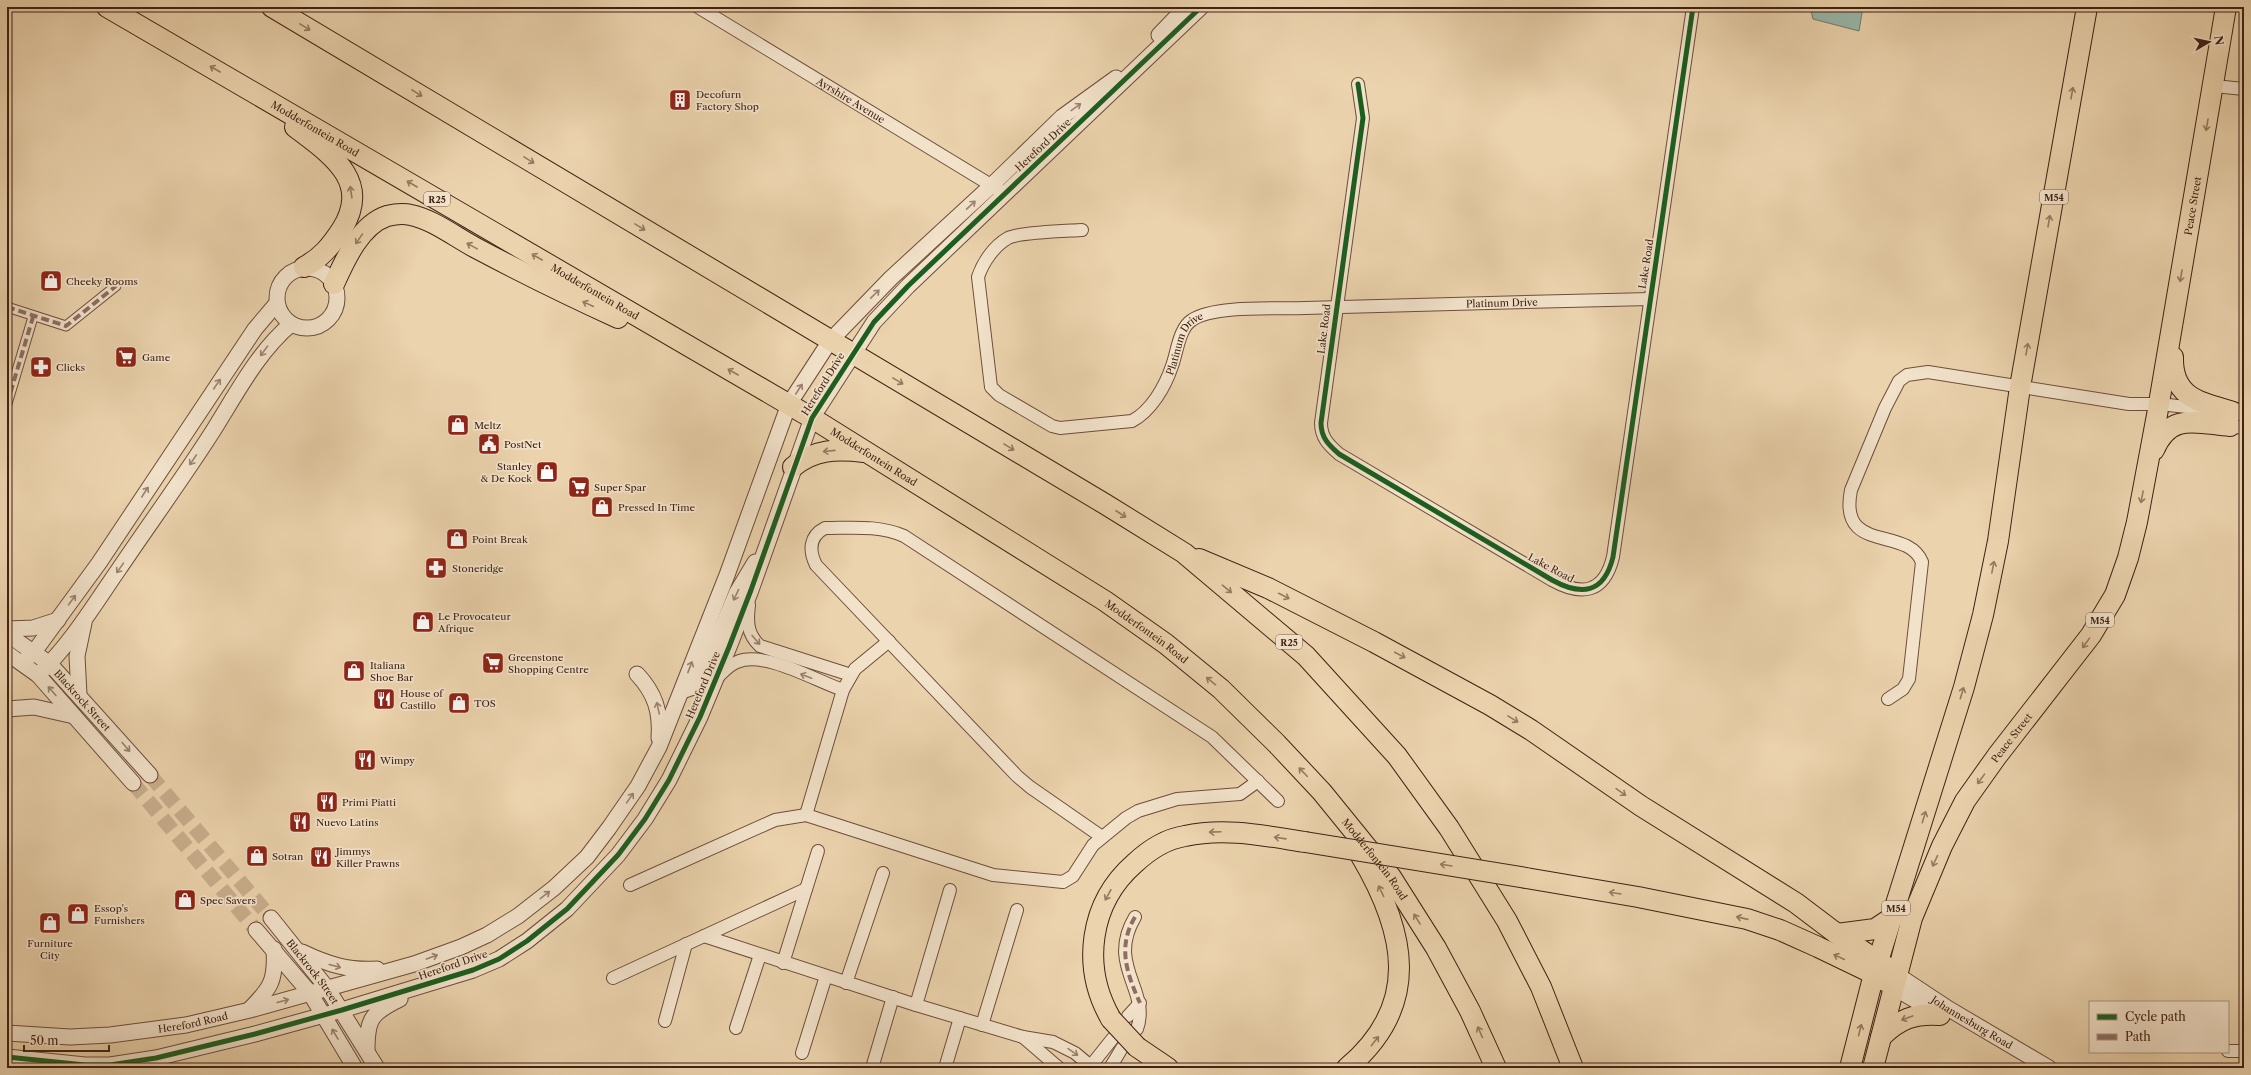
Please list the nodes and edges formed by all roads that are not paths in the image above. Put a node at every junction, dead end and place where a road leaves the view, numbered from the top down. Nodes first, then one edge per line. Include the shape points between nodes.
1 (107, 7) edge
2 (272, 7) edge
3 (698, 7) edge
4 (1186, 7) edge
5 (1201, 7) edge
6 (1693, 7) edge
7 (2087, 7) edge
8 (2226, 7) edge
9 (237, 82) junction
10 (1358, 84) dead end
11 (2214, 86) junction
12 (2244, 89) edge
13 (998, 190) junction
14 (1082, 230) dead end
15 (304, 267) junction
16 (334, 284) junction
17 (116, 286) dead end
18 (1650, 299) junction
19 (277, 303) junction
20 (7, 307) edge
21 (1335, 307) junction
22 (33, 317) junction
23 (291, 324) junction
24 (2173, 325) junction
25 (677, 339) junction
26 (830, 341) junction
27 (852, 354) junction
28 (2020, 387) junction
29 (7, 404) edge
30 (789, 404) junction
31 (2158, 410) junction
32 (812, 418) junction
33 (2238, 420) edge
34 (868, 453) junction
35 (793, 467) junction
36 (2147, 471) junction
37 (765, 550) junction
38 (1184, 553) junction
39 (751, 590) junction
40 (85, 618) junction
41 (58, 620) junction
42 (7, 629) edge
43 (7, 634) edge
44 (889, 641) junction
45 (7, 652) edge
46 (34, 652) junction
47 (22, 663) junction
48 (50, 664) junction
49 (637, 674) dead end
50 (38, 675) junction
51 (851, 675) junction
52 (715, 681) junction
53 (843, 690) junction
54 (682, 691) junction
55 (79, 695) junction
56 (1888, 699) dead end
57 (7, 709) edge
58 (74, 716) junction
59 (659, 747) junction
60 (150, 775) tunnel mouth
61 (1258, 781) junction
62 (134, 783) tunnel mouth
63 (1322, 792) junction
64 (1278, 801) dead end
65 (806, 815) junction
66 (1102, 837) junction
67 (818, 851) dead end
68 (883, 873) dead end
69 (630, 885) dead end
70 (806, 889) junction
71 (950, 890) dead end
72 (1017, 910) dead end
73 (1135, 917) dead end
74 (1893, 917) junction
75 (271, 918) tunnel mouth
76 (256, 930) tunnel mouth
77 (1837, 934) junction
78 (704, 936) junction
79 (686, 944) junction
80 (274, 949) junction
81 (299, 951) junction
82 (760, 955) junction
83 (783, 963) junction
84 (414, 964) junction
85 (1877, 968) junction
86 (826, 976) junction
87 (446, 978) junction
88 (613, 978) dead end
89 (1895, 980) junction
90 (846, 982) junction
91 (327, 988) junction
92 (310, 993) junction
93 (893, 997) junction
94 (1140, 1003) junction
95 (916, 1005) junction
96 (250, 1010) junction
97 (342, 1010) junction
98 (324, 1015) junction
99 (1940, 1015) junction
100 (960, 1018) junction
101 (665, 1021) dead end
102 (1117, 1024) junction
103 (982, 1025) junction
104 (736, 1028) dead end
105 (7, 1033) edge
106 (1023, 1037) junction
107 (1881, 1037) junction
108 (1132, 1041) junction
109 (367, 1050) junction
110 (2229, 1051) edge
111 (2244, 1051) edge
112 (802, 1052) dead end
113 (7, 1057) edge
114 (1091, 1067) edge
115 (355, 1068) edge
116 (377, 1068) edge
117 (872, 1068) edge
118 (945, 1068) edge
119 (1059, 1068) edge
120 (1110, 1068) edge
121 (1168, 1068) edge
122 (1347, 1068) edge
123 (1496, 1068) edge
124 (1573, 1068) edge
125 (1850, 1068) edge
126 (1873, 1068) edge
127 (2031, 1068) edge
128 (2049, 1068) edge

9 -> 1 main road, Modderfontein Road / R25
2 -> 26 main road, R25
3 - 13 street, Ayrshire Avenue
13 -> 4 street, Hereford Drive via 1062,117 1121,74
5 - 13 street, Hereford Drive
6 - 18 street, Lake Road
28 -> 7 main road, M54
8 - 11 main road, Peace Street / M54
15 -> 9 main road via 329,249 349,217 353,206 347,175 320,146
25 -> 9 main road, Modderfontein Road / R25
10 - 21 street, Lake Road via 1363,118
11 - 12 street
11 -> 24 main road, Peace Street / M54
26 -> 13 street, Hereford Drive via 891,278
13 - 27 street, Hereford Drive via 874,322
14 - 21 street, Platinum Drive via 1008,238 992,252 978,277 991,387 999,396 1052,426 1060,428 1132,421 1140,417 1150,406 1171,368 1182,334 1190,320 1201,315 1230,310
15 - 16 street via 324,272
15 - 19 street via 285,276 279,285
16 - 23 street via 338,298 336,308 325,323 307,329
25 -> 16 main road via 629,323 411,214 398,213 386,216 368,227 359,238
17 - 22 street via 66,326
18 - 21 street, Platinum Drive
18 - 21 street, Lake Road via 1610,570 1599,584 1589,590 1579,591 1566,588 1545,576 1339,454 1330,446 1321,431 1321,423
19 - 23 street via 282,316
41 -> 19 street via 99,563 255,328
20 - 22 street
22 - 29 street
23 -> 40 street via 269,344 254,364 212,432
24 - 31 main road, Peace Street / M54
24 - 33 main road via 2172,371 2178,384 2187,395
30 -> 25 main road, Modderfontein Road / R25
26 - 27 main road, R25
30 -> 26 street, Hereford Drive
27 - 32 street, Hereford Drive
27 -> 38 main road, R25
28 - 31 street
28 - 56 street via 1918,372 1899,381 1885,408 1851,490 1849,510 1859,528 1871,535 1913,548 1922,562 1909,679 1903,689
74 -> 28 main road, M54 via 1984,615 1998,541
30 - 32 main road, Modderfontein Road / R25
54 -> 30 street, Hereford Drive
31 - 33 street
31 - 36 main road, Peace Street / M54
32 - 34 main road, Modderfontein Road / R25
32 - 35 street, Hereford Drive
33 - 36 main road via 2185,422 2172,425 2159,439
34 -> 35 main road via 848,450 823,452 810,455
63 -> 34 main road, Modderfontein Road / R25 via 1221,689 1166,644 1105,601
35 - 37 street, Hereford Drive
36 -> 89 main road, Peace Street / M54 via 2128,558 2115,595 2091,636 1965,801 1926,881 1912,918
37 - 39 street, Hereford Drive
37 -> 54 street via 752,565 737,592 698,686
38 -> 77 main road via 1275,592 1490,705 1531,730 1641,806 1796,903
38 -> 124 main road, R25 via 1306,656 1397,756 1449,828 1507,921 1541,987
39 -> 51 street via 747,620 749,631 760,646
39 - 52 street, Hereford Drive
40 - 48 street
40 - 55 street via 77,656
41 - 42 street via 33,628
41 - 46 street
43 - 46 street, Blackrock Street
44 - 51 street via 860,664
44 - 61 street via 816,566 811,547 819,531 825,528 877,528 892,530 904,536 1212,737
44 - 66 street via 1030,787
45 - 47 street, Blackrock Street
46 - 47 street
46 - 48 street, Blackrock Street
47 - 50 street, Blackrock Street
48 - 50 street
48 - 55 street, Blackrock Street
59 -> 49 street via 657,704
58 -> 50 street, Blackrock Street
51 - 53 street
53 -> 52 street via 768,661 752,658 728,667
52 - 87 street, Hereford Drive via 670,780 618,855 567,908 527,941 500,959
53 - 65 street
54 - 59 street, Hereford Drive
55 -> 60 street, Blackrock Street
57 - 58 street via 34,707
58 - 62 street, Blackrock Street
84 -> 59 street, Hereford Drive via 487,935 518,916 554,888 587,857 609,828 638,786
61 - 64 street
61 - 66 street via 1240,794 1157,804 1126,818
122 -> 63 main road via 1375,1041 1395,1005 1399,975 1397,942 1390,913 1381,891
123 -> 63 main road, Modderfontein Road / R25 via 1470,1011 1436,948 1391,877
65 - 66 street via 993,875 1063,882 1069,880 1086,853
65 - 69 street via 774,820
67 - 70 street
68 - 90 street
70 - 78 street
70 - 83 street
71 - 95 street
72 - 103 street
73 - 94 street via 1127,930 1125,952 1128,975
74 - 77 main road via 1875,929
74 - 85 main road, M54
75 - 81 street, Blackrock Street
76 - 80 street, Blackrock Street
77 - 85 main road
78 - 79 street
78 - 82 street
79 - 88 street
79 - 101 street
80 - 92 street, Blackrock Street
80 - 96 street via 275,970 272,984
81 -> 84 street via 327,964 346,968 370,969
81 - 91 street, Blackrock Street
82 - 83 street
82 - 104 street
83 - 86 street
84 - 91 street, Hereford Drive
85 - 89 main road
85 -> 102 main road, bridge via 1747,919 1638,897 1305,842 1240,833 1206,832 1163,843 1144,854 1114,886 1102,908 1094,934 1092,960 1096,986 1103,1005
125 -> 85 main road, M54
86 - 90 street
86 - 112 street
87 - 97 street, Hereford Drive
87 - 109 street via 390,1003 375,1014 367,1028
89 - 99 street, Johannesburg Road
89 - 107 main road, Peace Street / M54
89 - 128 street, Johannesburg Road
90 - 93 street
91 - 92 street, Hereford Road
91 - 97 street, Blackrock Street
96 -> 92 street, Hereford Road
92 - 98 street, Blackrock Street
93 - 95 street
93 - 117 street
94 - 102 street
94 - 108 street via 1140,1019
95 - 100 street
96 - 105 street, Hereford Road via 186,1025 110,1035 70,1037
97 - 98 street, Hereford Drive
97 - 109 street, Blackrock Street
98 - 113 street, Hereford Drive via 130,1063 85,1065
115 -> 98 street, Blackrock Street
99 -> 107 main road via 1926,1014 1904,1018
99 - 127 street, Johannesburg Road
100 - 103 street
100 - 118 street
102 - 108 main road, bridge
102 - 114 street
103 - 106 street
106 -> 114 street via 1053,1042 1065,1047
106 - 119 street
107 - 126 main road, Peace Street / M54
108 - 120 street
108 - 121 main road
109 - 116 street, Blackrock Street
110 - 111 street

